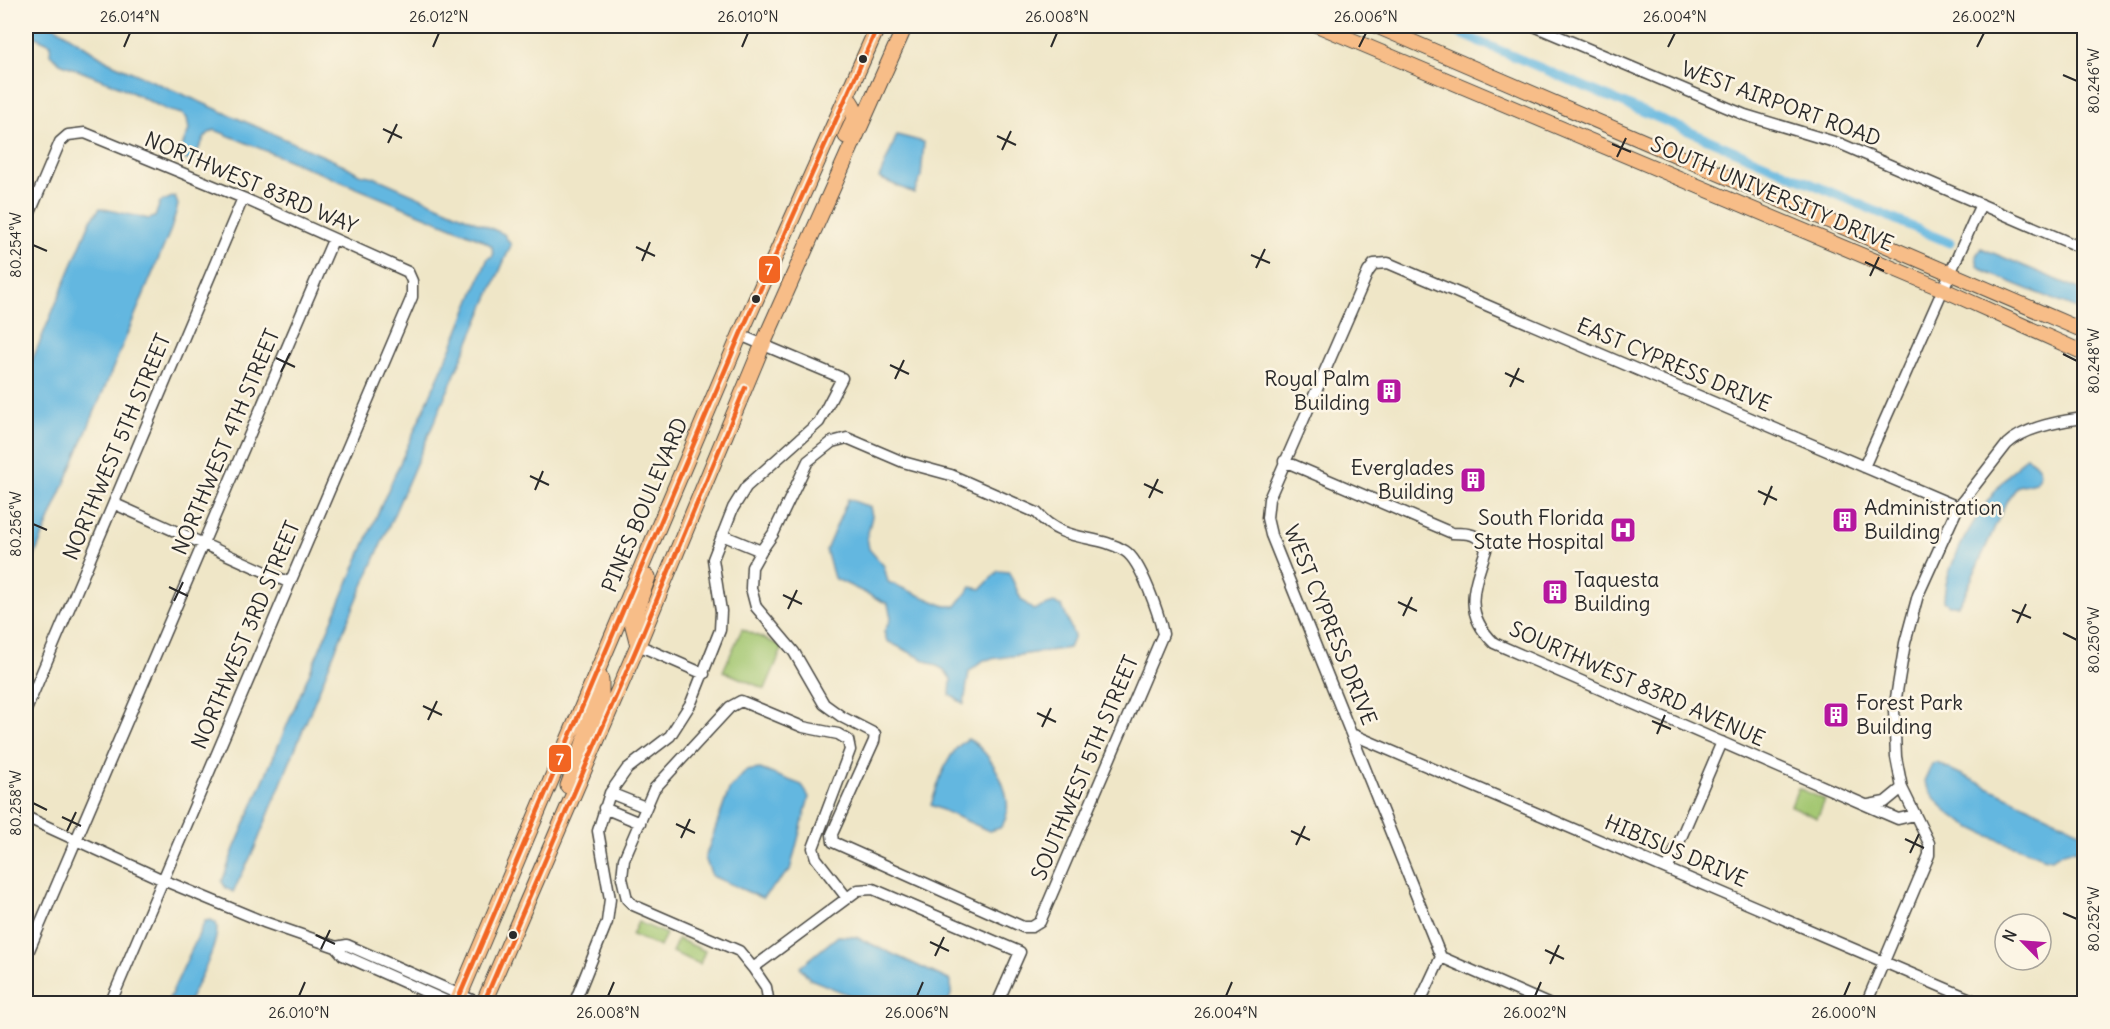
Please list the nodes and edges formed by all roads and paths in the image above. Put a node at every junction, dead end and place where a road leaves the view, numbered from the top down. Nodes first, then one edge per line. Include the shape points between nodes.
1 (878, 26) edge
2 (905, 26) edge
3 (1319, 26) edge
4 (1376, 26) edge
5 (1534, 26) edge
6 (865, 58) junction
7 (847, 98) junction
8 (871, 103) junction
9 (243, 198) junction
10 (826, 203) junction
11 (1982, 204) junction
12 (26, 222) edge
13 (333, 240) junction
14 (2085, 249) edge
15 (1374, 264) joint
16 (1950, 272) junction
17 (412, 281) joint
18 (1942, 289) junction
19 (2085, 331) edge
20 (740, 335) junction
21 (763, 344) junction
22 (2085, 353) edge
23 (2085, 418) edge
24 (1284, 461) junction
25 (1864, 467) junction
26 (115, 504) junction
27 (668, 504) junction
28 (1958, 507) junction
29 (722, 535) junction
30 (203, 544) junction
31 (761, 551) junction
32 (290, 583) junction
33 (638, 645) junction
34 (597, 671) junction
35 (704, 674) junction
36 (28, 695) edge
37 (26, 710) edge
38 (1354, 735) junction
39 (1722, 742) junction
40 (1902, 788) junction
41 (610, 793) junction
42 (1866, 805) junction
43 (645, 807) junction
44 (604, 808) junction
45 (566, 813) junction
46 (1915, 815) junction
47 (26, 817) edge
48 (640, 823) junction
49 (76, 840) junction
50 (1668, 868) junction
51 (163, 880) junction
52 (847, 898) junction
53 (26, 957) edge
54 (1441, 957) junction
55 (1884, 961) junction
56 (753, 968) junction
57 (456, 1001) edge
58 (110, 1004) edge
59 (482, 1004) edge
60 (574, 1004) edge
61 (769, 1004) edge
62 (998, 1004) edge
63 (1419, 1004) edge
64 (1548, 1004) edge
65 (1866, 1004) edge
66 (1982, 1004) edge

1 - 6 highway, PINES BOULEVARD
2 - 8 highway
3 - 18 main road, SOUTH UNIVERSITY DRIVE
4 - 16 main road, SOUTH UNIVERSITY DRIVE
5 - 11 street, WEST AIRPORT ROAD via 1745,115 1840,144
6 - 7 highway, PINES BOULEVARD
6 - 8 highway via 862,90
7 - 10 highway via 855,110 824,187
7 - 20 highway, PINES BOULEVARD
8 - 10 highway
9 - 12 street, NORTHWEST 83RD WAY via 85,133 68,135 60,142
9 - 13 street, NORTHWEST 83RD WAY
9 - 26 street, NORTHWEST 5TH STREET
10 - 21 highway
11 - 14 street, WEST AIRPORT ROAD
11 - 16 street
13 - 17 street, NORTHWEST 83RD WAY via 408,273
13 - 30 street, NORTHWEST 4TH STREET
15 - 24 street, WEST CYPRESS DRIVE
15 - 25 street, EAST CYPRESS DRIVE via 1388,263
16 - 18 street
16 - 19 main road, SOUTH UNIVERSITY DRIVE
17 - 32 street, NORTHWEST 3RD STREET via 412,297
18 - 22 main road, SOUTH UNIVERSITY DRIVE
18 - 25 street
20 - 21 street
20 - 27 highway, PINES BOULEVARD
21 - 29 street via 842,378 819,422 746,487
21 - 33 highway
23 - 28 street via 2015,436
24 - 38 street, WEST CYPRESS DRIVE via 1267,508 1271,534
24 - 39 street, SOURTHWEST 83RD AVENUE via 1452,533 1476,536 1486,550 1473,599 1480,626 1494,643
25 - 28 street, EAST CYPRESS DRIVE
26 - 30 street
26 - 36 street, NORTHWEST 5TH STREET
27 - 33 highway via 670,516 633,614
27 - 34 highway, PINES BOULEVARD
28 - 40 street via 1918,595 1905,643 1894,710
29 - 31 street
29 - 35 street via 713,559 720,630
30 - 32 street
30 - 49 street, NORTHWEST 4TH STREET
31 - 31 street, SOUTHWEST 5TH STREET via 752,567 751,588 756,607 794,652 824,704 875,734 831,834 834,842 1023,927 1040,922 1163,634 1134,557 1106,543 1083,540 1047,524 1037,513 951,475 903,462 848,438 832,442 808,461
32 - 51 street, NORTHWEST 3RD STREET
33 - 35 street
33 - 45 highway
34 - 45 highway via 600,694 565,796
34 - 57 highway, PINES BOULEVARD
35 - 41 street via 681,723 627,769
36 - 37 street, NORTHWEST 5TH STREET
38 - 50 street, HIBISUS DRIVE
38 - 54 street, WEST CYPRESS DRIVE
39 - 42 street, SOURTHWEST 83RD AVENUE
39 - 50 street
40 - 42 street via 1885,802
40 - 46 street
41 - 43 street
41 - 44 street
42 - 46 street, SOURTHWEST 83RD AVENUE via 1898,819
43 - 48 street
43 - 52 street via 664,775 736,702 809,729 838,734 848,740 850,750 813,848 816,858
44 - 48 street
44 - 60 street via 598,831 609,890 607,922
45 - 59 highway
46 - 55 street via 1929,843 1929,855
47 - 49 street
48 - 56 street via 624,859 622,878 627,899 739,951
49 - 51 street
49 - 53 street, NORTHWEST 4TH STREET
50 - 55 street, HIBISUS DRIVE
51 - 57 street via 264,922 336,947 346,945
51 - 58 street, NORTHWEST 3RD STREET
52 - 56 street
52 - 62 street via 858,890 873,889 1020,952
54 - 63 street
54 - 64 street
55 - 65 street
55 - 66 street, HIBISUS DRIVE
56 - 61 street via 766,987
57 - 59 street

